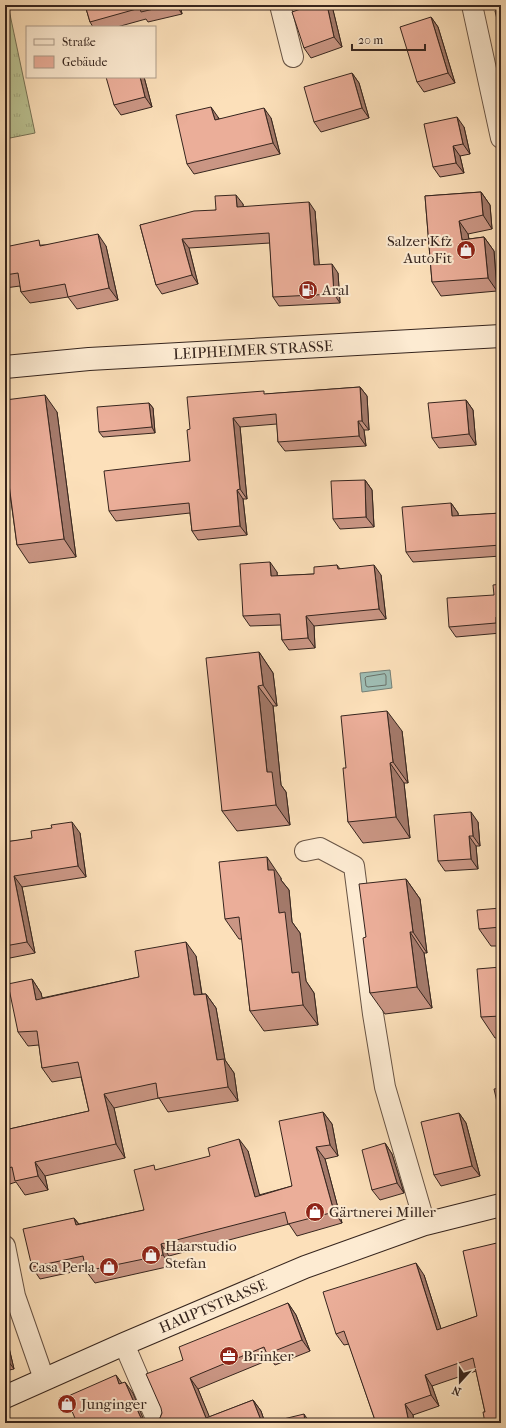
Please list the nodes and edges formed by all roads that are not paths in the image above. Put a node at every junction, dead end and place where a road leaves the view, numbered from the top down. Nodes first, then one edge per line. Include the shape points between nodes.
1 (280, 5) edge
2 (472, 5) edge
3 (293, 57) dead end
4 (501, 138) edge
5 (501, 336) edge
6 (5, 367) edge
7 (305, 851) dead end
8 (501, 1205) edge
9 (426, 1224) junction
10 (5, 1246) edge
11 (10, 1296) edge
12 (124, 1344) junction
13 (44, 1379) junction
14 (5, 1397) edge
15 (158, 1423) edge

1 - 3 street
2 - 4 street
5 - 6 street, LEIPHEIMER STRASSE via 89,359
7 - 9 street via 320,848 354,866 385,1087
8 - 9 street, HAUPTSTRASSE
9 - 12 street, HAUPTSTRASSE via 287,1274
10 - 11 street
11 - 13 street
12 - 13 street, HAUPTSTRASSE
12 - 15 street
13 - 14 street, HAUPTSTRASSE

